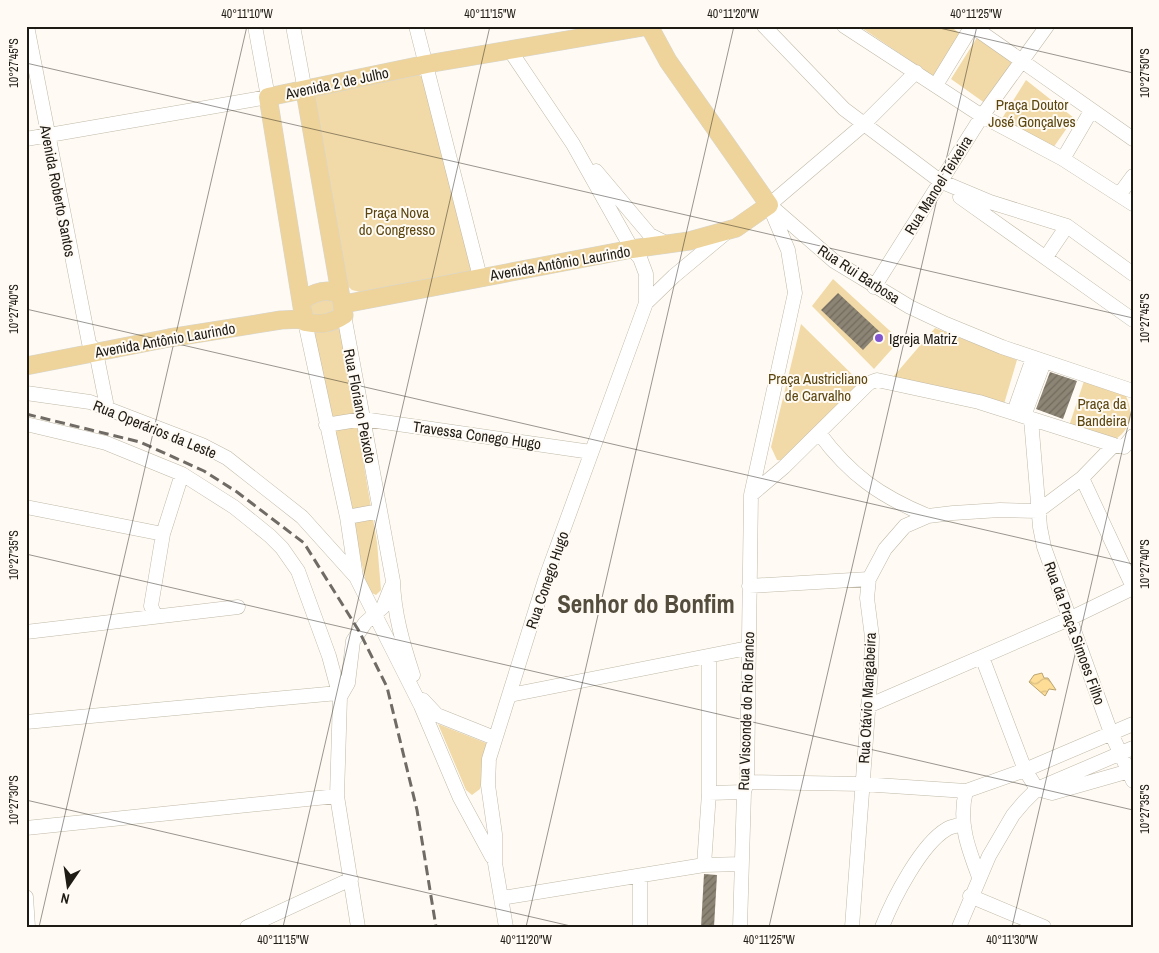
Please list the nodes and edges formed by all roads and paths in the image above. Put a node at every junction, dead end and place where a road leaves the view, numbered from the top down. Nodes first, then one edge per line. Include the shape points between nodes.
1 (27, 26) edge
2 (255, 26) edge
3 (293, 26) edge
4 (416, 26) edge
5 (648, 26) edge
6 (764, 26) edge
7 (844, 26) edge
8 (972, 26) edge
9 (1047, 26) edge
10 (511, 52) junction
11 (1022, 61) junction
12 (428, 64) junction
13 (916, 72) junction
14 (936, 85) junction
15 (305, 91) junction
16 (268, 97) junction
17 (1091, 111) junction
18 (982, 116) junction
19 (862, 125) junction
20 (47, 136) junction
21 (26, 139) edge
22 (1133, 139) edge
23 (573, 144) junction
24 (1063, 159) junction
25 (1133, 176) edge
26 (940, 181) junction
27 (1119, 195) junction
28 (1133, 204) edge
29 (770, 205) junction
30 (1067, 226) junction
31 (730, 230) junction
32 (670, 245) junction
33 (632, 249) junction
34 (1046, 257) junction
35 (1133, 274) edge
36 (480, 277) junction
37 (874, 286) junction
38 (646, 303) junction
39 (343, 305) junction
40 (303, 312) junction
41 (1133, 320) edge
42 (92, 348) junction
43 (26, 355) edge
44 (1038, 360) junction
45 (26, 366) edge
46 (1133, 391) edge
47 (26, 393) edge
48 (105, 408) junction
49 (1023, 416) junction
50 (363, 419) junction
51 (26, 424) edge
52 (326, 425) junction
53 (818, 432) junction
54 (1126, 445) edge
55 (762, 448) junction
56 (591, 452) junction
57 (784, 467) junction
58 (182, 474) junction
59 (1082, 478) junction
60 (751, 495) junction
61 (26, 507) edge
62 (380, 511) junction
63 (1038, 511) junction
64 (928, 516) junction
65 (347, 517) junction
66 (163, 534) junction
67 (356, 577) junction
68 (869, 579) junction
69 (393, 582) junction
70 (749, 586) junction
71 (1133, 587) edge
72 (238, 607) dead end
73 (155, 615) junction
74 (376, 615) junction
75 (1069, 619) junction
76 (26, 632) edge
77 (748, 648) junction
78 (709, 656) junction
79 (982, 657) junction
80 (339, 695) junction
81 (510, 695) junction
82 (868, 706) junction
83 (26, 722) edge
84 (1133, 724) edge
85 (1111, 733) junction
86 (494, 740) junction
87 (1126, 751) edge
88 (1025, 770) junction
89 (1131, 774) edge
90 (862, 784) junction
91 (746, 787) junction
92 (1037, 789) junction
93 (966, 791) junction
94 (709, 793) junction
95 (489, 795) junction
96 (337, 796) junction
97 (473, 821) junction
98 (962, 824) junction
99 (26, 828) edge
100 (495, 863) junction
101 (741, 864) junction
102 (704, 865) junction
103 (640, 877) junction
104 (979, 877) junction
105 (351, 879) junction
106 (970, 896) junction
107 (26, 897) edge
108 (502, 898) junction
109 (303, 901) junction
110 (28, 927) edge
111 (247, 927) edge
112 (273, 927) edge
113 (358, 927) edge
114 (506, 927) edge
115 (640, 927) edge
116 (740, 927) edge
117 (852, 927) edge
118 (882, 927) edge
119 (958, 927) edge
120 (1044, 927) edge

1 - 20 street, Avenida Roberto Santos
2 - 16 street
3 - 15 street, Rua Floriano Peixoto
4 - 12 street
5 - 10 main road, Avenida 2 de Julho
5 - 29 main road, Rua Rui Barbosa via 668,60
6 - 19 street
7 - 13 street
8 - 11 street
8 - 14 street
9 - 11 street, Rua Manoel Teixeira
10 - 12 main road, Avenida 2 de Julho
10 - 23 street
11 - 17 street
11 - 18 street, Rua Manoel Teixeira
12 - 15 main road, Avenida 2 de Julho
12 - 36 street
13 - 14 street
13 - 19 street
14 - 18 street
15 - 16 main road, Avenida 2 de Julho
15 - 39 main road, Rua Floriano Peixoto
16 - 20 street, Avenida 2 de Julho
16 - 40 main road
17 - 22 street
17 - 24 street
18 - 24 street
18 - 26 street, Rua Manoel Teixeira
19 - 26 street
19 - 29 street
20 - 21 street, Avenida 2 de Julho
20 - 42 street, Avenida Roberto Santos
23 - 32 street via 650,235
23 - 33 street
24 - 27 street
25 - 27 street
26 - 30 street via 990,202
26 - 34 street
26 - 37 street, Rua Manoel Teixeira
27 - 28 street
29 - 31 main road, Avenida Antônio Laurindo
29 - 37 street, Rua Rui Barbosa via 834,261
29 - 55 street, Rua Visconde do Rio Branco via 788,250 795,293
30 - 34 street
30 - 35 street
31 - 32 main road, Avenida Antônio Laurindo
31 - 38 street
32 - 33 main road, Avenida Antônio Laurindo
33 - 36 main road, Avenida Antônio Laurindo
33 - 38 street via 640,258 646,274
34 - 41 street
36 - 39 main road, Avenida Antônio Laurindo
37 - 44 street, Rua Rui Barbosa via 946,324
38 - 56 street, Rua Conego Hugo
39 - 40 main road via 331,322 323,324
39 - 40 main road via 337,293 323,291
39 - 50 street, Rua Floriano Peixoto
40 - 42 main road, Avenida Antônio Laurindo
40 - 52 street
42 - 43 main road, Avenida Antônio Laurindo
42 - 45 main road, Avenida Antônio Laurindo
42 - 48 street, Avenida Roberto Santos
44 - 46 street, Rua Rui Barbosa
44 - 49 street
47 - 48 street, Rua Operários da Leste via 90,402
48 - 67 street, Rua Operários da Leste via 202,445 227,458 302,517
49 - 53 street via 882,379 869,383
49 - 54 street
49 - 63 street, Rua da Praça Simoes Filho
50 - 52 street, Travessa Conego Hugo
50 - 56 street, Travessa Conego Hugo
50 - 62 street, Rua Floriano Peixoto
51 - 58 street, Rua Operários da Leste via 106,443
52 - 65 street
53 - 57 street
53 - 64 street via 866,484
54 - 59 street
55 - 57 street via 768,460
55 - 60 street, Rua Visconde do Rio Branco
56 - 81 street, Rua Conego Hugo via 545,580
57 - 60 street
58 - 66 street
58 - 80 street, Rua Operários da Leste via 234,507 282,548 306,586
59 - 63 street
59 - 71 street
60 - 70 street, Rua Visconde do Rio Branco
61 - 66 street
62 - 65 street
62 - 69 street, Rua Floriano Peixoto
63 - 64 street, Rua Otávio Mangabeira via 982,511
63 - 75 street, Rua da Praça Simoes Filho via 1044,547
64 - 68 street, Rua Otávio Mangabeira via 905,526 885,549
65 - 67 street
66 - 73 street via 151,606
67 - 74 street
68 - 70 street
68 - 82 street, Rua Otávio Mangabeira via 867,598 872,637
69 - 74 street via 383,607
69 - 86 street, Rua Floriano Peixoto via 402,641 426,705 437,715
70 - 77 street, Rua Visconde do Rio Branco
71 - 75 street
72 - 73 street
73 - 76 street
74 - 80 street via 365,623 353,641 348,683
74 - 97 street via 422,706 460,798
75 - 79 street
75 - 85 street, Rua da Praça Simoes Filho
77 - 78 street
77 - 91 street, Rua Visconde do Rio Branco
78 - 81 street
78 - 94 street
79 - 82 street
79 - 88 street
80 - 83 street
80 - 96 street, Rua Operários da Leste
81 - 86 street, Rua Conego Hugo
82 - 90 street, Rua Otávio Mangabeira
84 - 85 street
85 - 87 street, Rua da Praça Simoes Filho
85 - 88 street
86 - 95 street, Rua Conego Hugo via 487,772
87 - 89 street, Rua da Praça Simoes Filho
87 - 92 street
88 - 92 street
88 - 93 street
89 - 92 street via 1052,793
90 - 91 street
90 - 93 street
90 - 117 street, Rua Otávio Mangabeira
91 - 94 street
91 - 101 street, Rua Visconde do Rio Branco
92 - 104 street via 1013,814
93 - 98 street
94 - 102 street
95 - 97 street
95 - 100 street, Rua Conego Hugo
96 - 99 street
96 - 105 street, Rua Operários da Leste
97 - 100 street
98 - 104 street
98 - 118 street via 948,829 932,841 905,879
100 - 108 street
101 - 102 street
101 - 116 street, Rua Visconde do Rio Branco
102 - 103 street
103 - 108 street
103 - 115 street
104 - 106 street
105 - 109 street
105 - 113 street, Rua Operários da Leste
106 - 119 street
106 - 120 street
107 - 110 street
108 - 114 street
109 - 111 street
109 - 112 street

